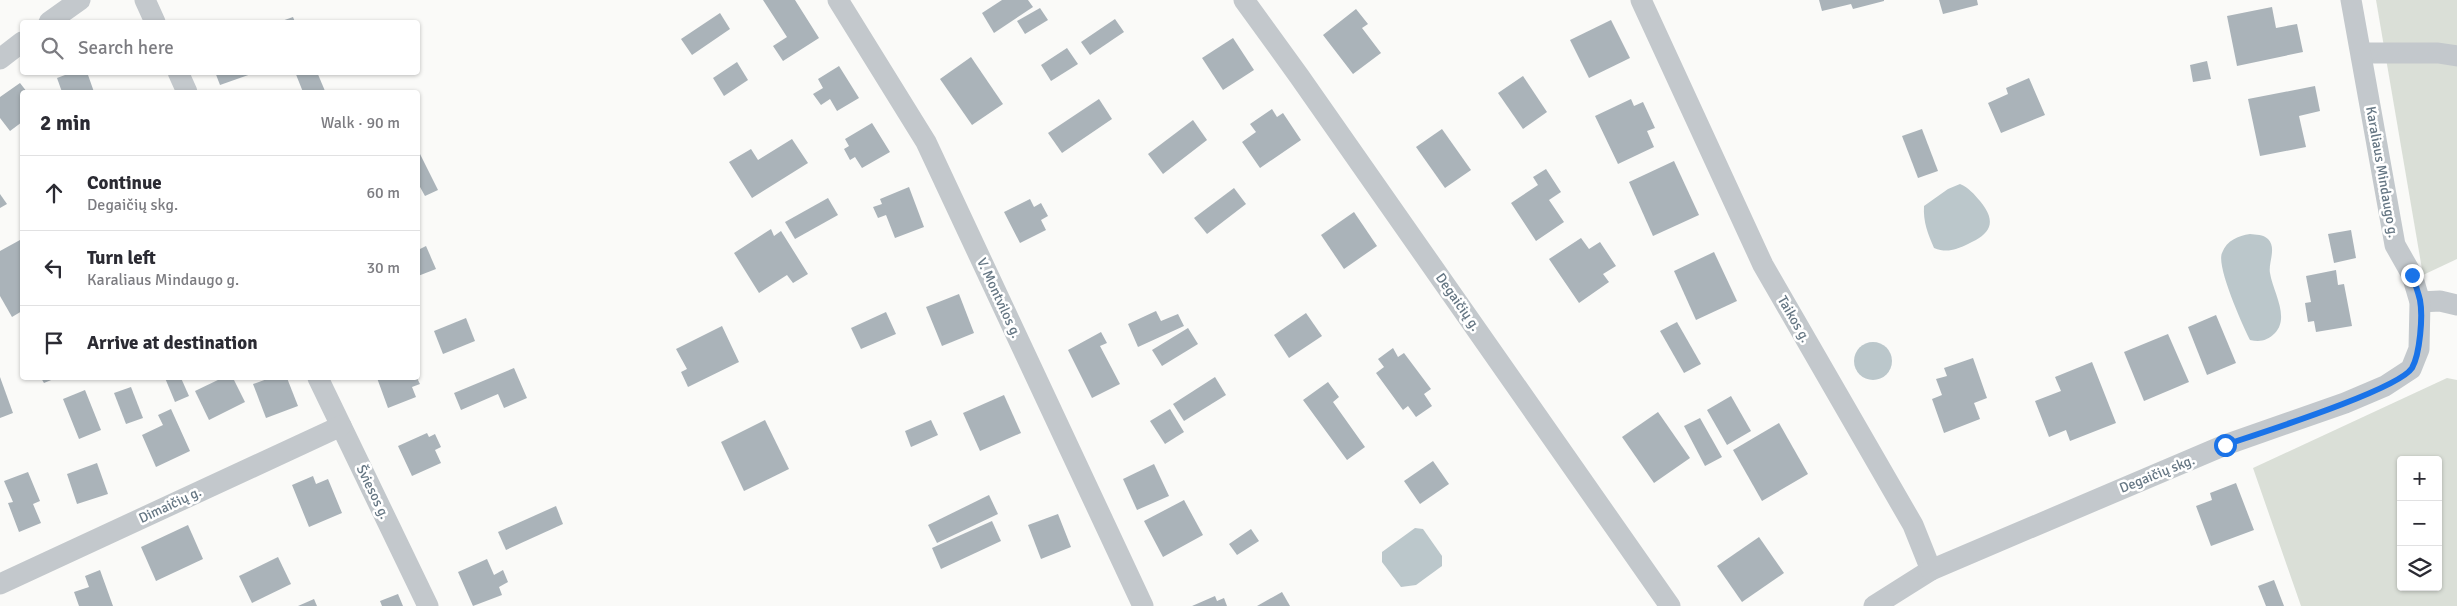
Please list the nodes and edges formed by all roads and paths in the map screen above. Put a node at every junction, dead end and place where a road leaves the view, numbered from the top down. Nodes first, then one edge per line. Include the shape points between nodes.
1 (80, 0) edge
2 (145, 0) edge
3 (838, 0) edge
4 (1244, 0) edge
5 (1641, 0) edge
6 (2351, 0) edge
7 (52, 20) edge
8 (154, 20) edge
9 (20, 44) edge
10 (2362, 53) junction
11 (2457, 56) edge
12 (0, 59) edge
13 (179, 75) edge
14 (186, 90) edge
15 (2420, 302) junction
16 (2457, 305) edge
17 (2411, 369) joint
18 (319, 380) edge
19 (341, 426) junction
20 (1931, 570) junction
21 (0, 584) edge
22 (428, 606) edge
23 (1143, 606) edge
24 (1670, 606) edge
25 (1874, 606) edge

1 - 7 street
2 - 8 street
3 - 23 street, V. Montvilos g. via 926,142
4 - 24 street, Degaičių g.
5 - 20 street, Taikos g. via 1763,265 1913,526
6 - 10 street, Karaliaus Mindaugo g.
9 - 12 street
10 - 11 street
10 - 15 street, Karaliaus Mindaugo g. via 2395,245 2412,275
13 - 14 street
15 - 16 street via 2440,301
15 - 17 street, Karaliaus Mindaugo g. via 2419,349
17 - 20 street, Degaičių skg. via 2385,386 2345,403 2225,445
18 - 19 street, Šviesos g.
19 - 21 street, Dimaičių g.
19 - 22 street, Šviesos g.
20 - 25 street

